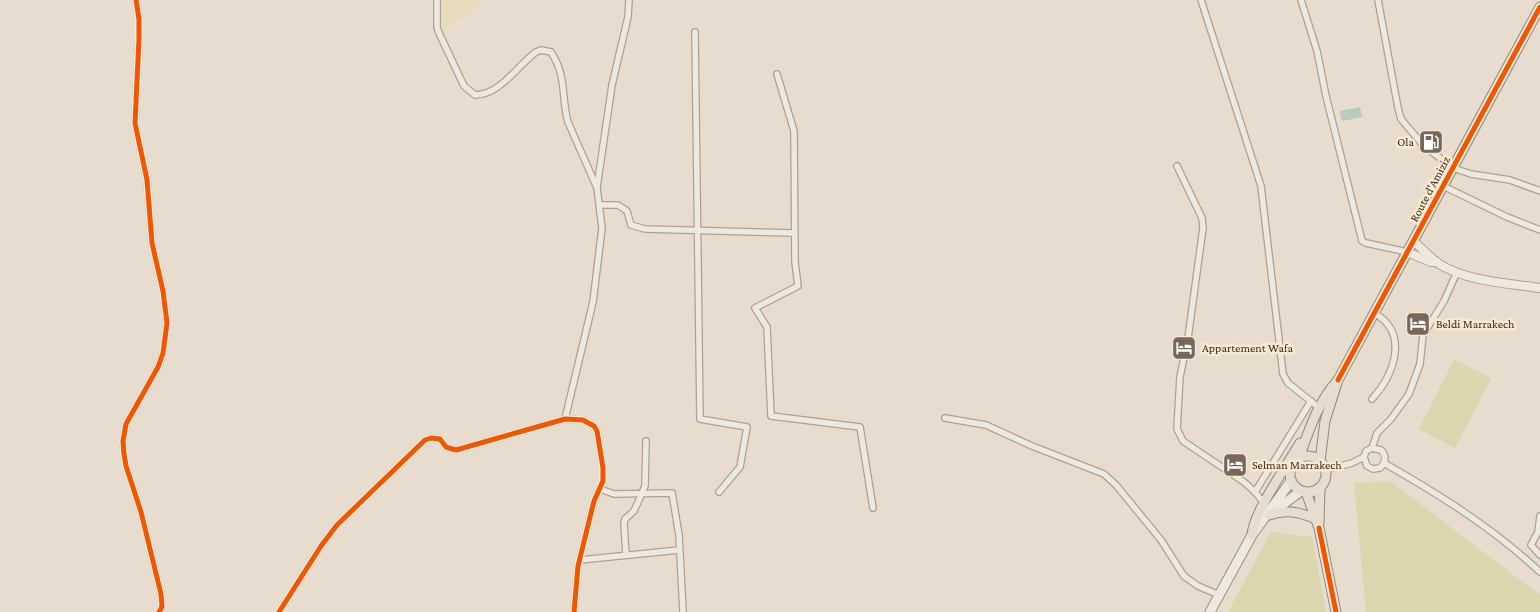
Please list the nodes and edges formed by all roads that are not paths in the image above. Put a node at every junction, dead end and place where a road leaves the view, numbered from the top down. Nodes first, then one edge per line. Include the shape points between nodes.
1 (136, 0) edge
2 (437, 0) edge
3 (629, 0) edge
4 (1201, 0) edge
5 (1301, 0) edge
6 (1378, 0) edge
7 (1540, 7) edge
8 (694, 32) dead end
9 (777, 74) dead end
10 (1177, 166) dead end
11 (1453, 168) junction
12 (1443, 186) junction
13 (597, 188) junction
14 (1540, 191) edge
15 (600, 205) junction
16 (697, 230) junction
17 (1540, 230) edge
18 (794, 233) junction
19 (1413, 241) junction
20 (1407, 252) junction
21 (1437, 262) junction
22 (1457, 272) junction
23 (1540, 288) edge
24 (1374, 314) junction
25 (1338, 380) junction
26 (1372, 399) dead end
27 (1311, 401) junction
28 (1318, 407) junction
29 (565, 418) junction
30 (945, 418) dead end
31 (1312, 423) junction
32 (646, 441) dead end
33 (1372, 448) junction
34 (1299, 458) junction
35 (1364, 460) junction
36 (1320, 461) junction
37 (1384, 462) junction
38 (1326, 470) junction
39 (1291, 481) junction
40 (1320, 488) junction
41 (600, 490) junction
42 (719, 492) dead end
43 (1255, 492) junction
44 (1304, 492) junction
45 (643, 493) junction
46 (1264, 503) junction
47 (873, 508) dead end
48 (1540, 516) edge
49 (1266, 518) junction
50 (1318, 524) junction
51 (1252, 535) junction
52 (680, 550) junction
53 (626, 554) junction
54 (1540, 555) edge
55 (580, 560) junction
56 (1540, 572) edge
57 (1219, 595) junction
58 (159, 612) edge
59 (279, 612) edge
60 (574, 612) edge
61 (683, 612) edge
62 (1210, 612) edge
63 (1336, 612) edge

1 - 58 street via 139,39 134,124 147,180 152,243 167,323 158,367 126,424 123,441 126,466 143,518 161,594
2 - 13 street via 437,28 464,86 475,95 496,88 536,52 550,52 563,80 568,122
3 - 13 street
4 - 27 street via 1261,186 1283,374 1288,383
5 - 20 street via 1317,50 1362,241
6 - 11 street via 1401,119 1423,145
7 - 11 main road, Route d'Amiziz
8 - 16 street
9 - 18 street via 794,131
10 - 43 street via 1202,218 1203,228 1180,377 1177,429 1183,441
11 - 12 main road, Route d'Amiziz
11 - 14 street via 1510,180
12 - 17 street
12 - 19 main road, Route d'Amiziz
13 - 15 street
15 - 16 street via 618,205 627,210 631,225 645,229
15 - 29 street via 601,243 593,302
16 - 18 street
16 - 42 street via 700,419 747,427 740,466
18 - 47 street via 798,286 754,308 767,327 770,416 860,427
19 - 20 main road, Route d'Amiziz
19 - 21 street
20 - 21 street
20 - 24 main road, Route d'Amiziz
21 - 22 street
22 - 23 street
22 - 33 street via 1423,335 1420,364 1409,394 1377,433
24 - 25 main road, Route d'Amiziz
24 - 26 street via 1390,328 1395,350 1388,379
25 - 28 main road
25 - 36 main road via 1325,421
27 - 28 street
27 - 43 street
28 - 31 main road
29 - 41 street via 590,422 597,431 603,468
29 - 59 street via 456,450 446,447 440,439 426,440 337,525
30 - 57 street via 986,425 1104,474 1161,540 1184,576
31 - 34 main road
31 - 46 main road
32 - 45 street
33 - 35 street via 1366,451
33 - 37 street via 1383,452
34 - 36 main road via 1310,456
34 - 39 main road via 1291,466
35 - 37 street via 1370,468 1376,469
35 - 38 street
36 - 38 main road
37 - 56 street via 1483,524
38 - 40 main road
39 - 44 main road
39 - 49 main road
40 - 44 main road
40 - 50 main road
41 - 45 street via 614,494
41 - 55 street
43 - 46 street
44 - 49 main road
44 - 50 main road
45 - 52 street via 672,493
45 - 53 street via 624,524
46 - 51 main road
48 - 54 street via 1538,532 1531,545
49 - 50 main road via 1292,511
49 - 51 main road
50 - 63 main road
51 - 57 main road
52 - 53 street
52 - 61 street
53 - 55 street
55 - 60 street
57 - 62 main road

